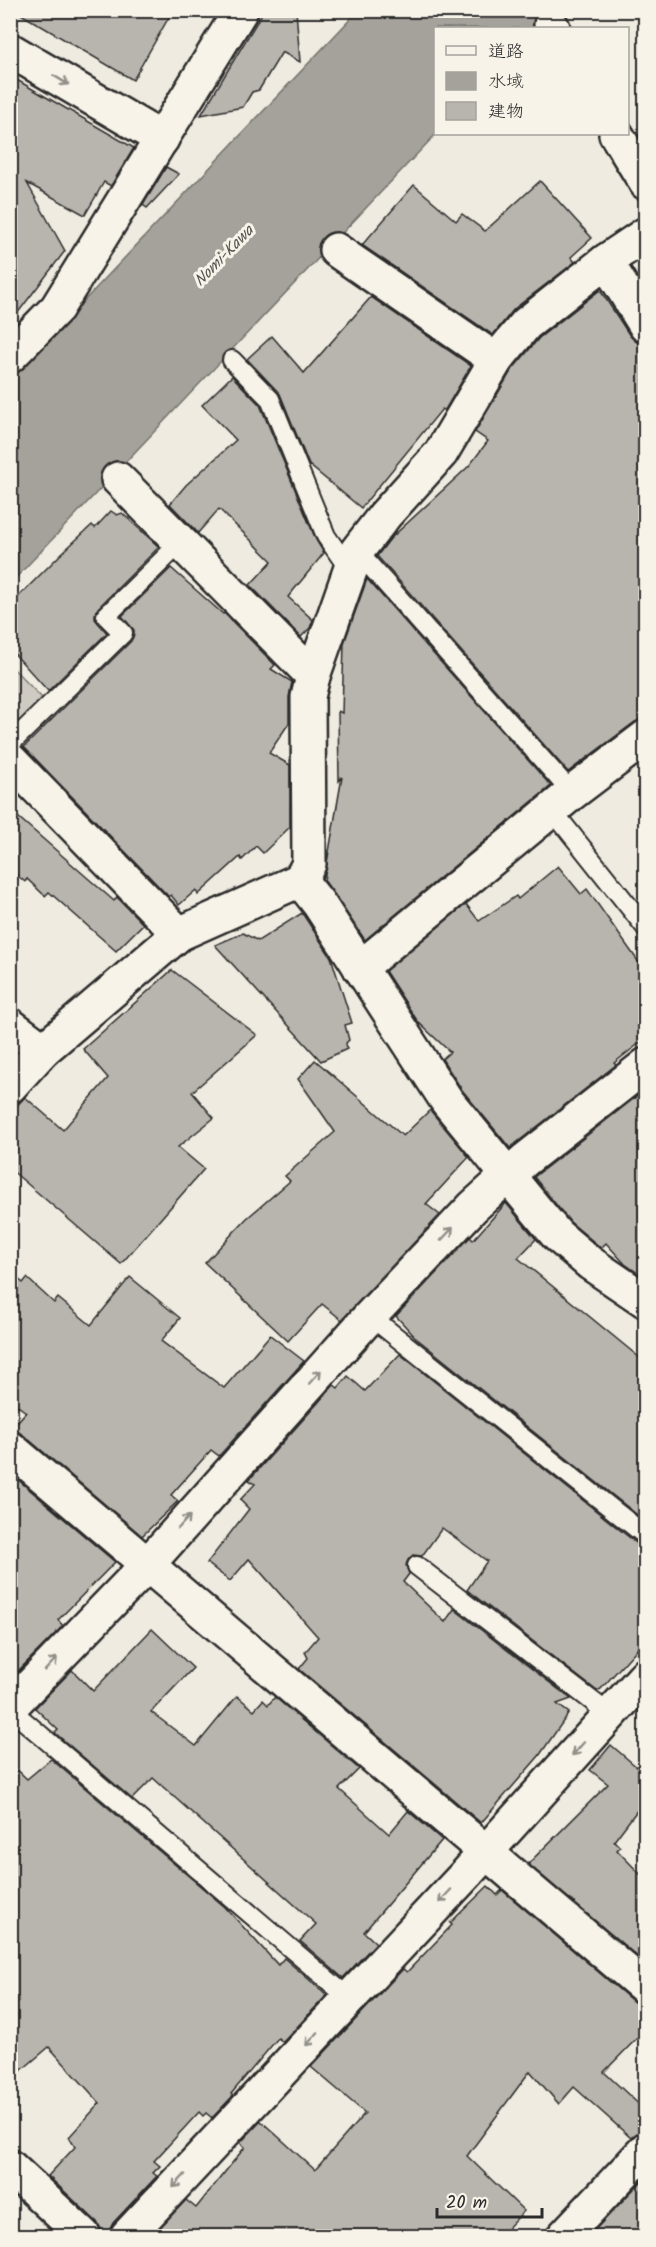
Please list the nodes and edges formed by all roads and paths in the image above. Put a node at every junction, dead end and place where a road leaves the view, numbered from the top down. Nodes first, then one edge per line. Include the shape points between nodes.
1 (241, 10) edge
2 (10, 50) edge
3 (617, 135) edge
4 (162, 139) junction
5 (645, 183) edge
6 (645, 234) edge
7 (336, 250) dead end
8 (606, 261) junction
9 (645, 326) edge
10 (10, 356) edge
11 (232, 360) dead end
12 (496, 360) junction
13 (118, 479) dead end
14 (182, 541) junction
15 (354, 562) junction
16 (313, 676) junction
17 (645, 737) edge
18 (10, 744) edge
19 (10, 760) edge
20 (562, 802) junction
21 (300, 880) junction
22 (645, 928) edge
23 (179, 934) junction
24 (360, 968) junction
25 (10, 1025) edge
26 (43, 1050) junction
27 (645, 1065) edge
28 (10, 1086) edge
29 (508, 1176) junction
30 (645, 1301) edge
31 (370, 1316) junction
32 (10, 1448) edge
33 (645, 1536) edge
34 (148, 1564) junction
35 (417, 1566) dead end
36 (645, 1675) edge
37 (10, 1708) edge
38 (609, 1714) junction
39 (485, 1853) junction
40 (645, 1988) edge
41 (350, 1999) junction
42 (645, 2149) edge
43 (10, 2167) edge
44 (84, 2236) edge
45 (127, 2236) edge
46 (564, 2236) edge

1 - 4 street
2 -> 4 street
3 - 5 street
4 - 10 street via 57,308
6 - 8 street
7 - 12 street
8 - 9 street
8 - 12 street via 526,324
11 - 15 lane via 270,399 326,536
12 - 15 street via 441,453 385,515
13 - 14 street
14 - 16 street
14 - 18 lane via 106,616 123,633
15 - 16 street
15 - 20 lane
16 - 21 street via 308,697 309,864
17 - 20 street
19 - 23 street
20 - 22 lane
20 - 24 street
21 - 23 street
21 - 24 street
23 - 26 street
24 - 29 street via 447,1101
25 - 26 street
26 - 28 street
27 - 29 street
29 - 30 street via 557,1235
31 -> 29 street via 473,1207
31 - 33 lane
34 -> 31 street
32 - 34 street
37 -> 34 street
34 - 39 street
35 - 38 lane
36 - 38 street
37 - 41 lane
38 -> 39 street
39 - 40 street
39 -> 41 street
41 -> 45 street
42 - 46 street
43 - 44 street

